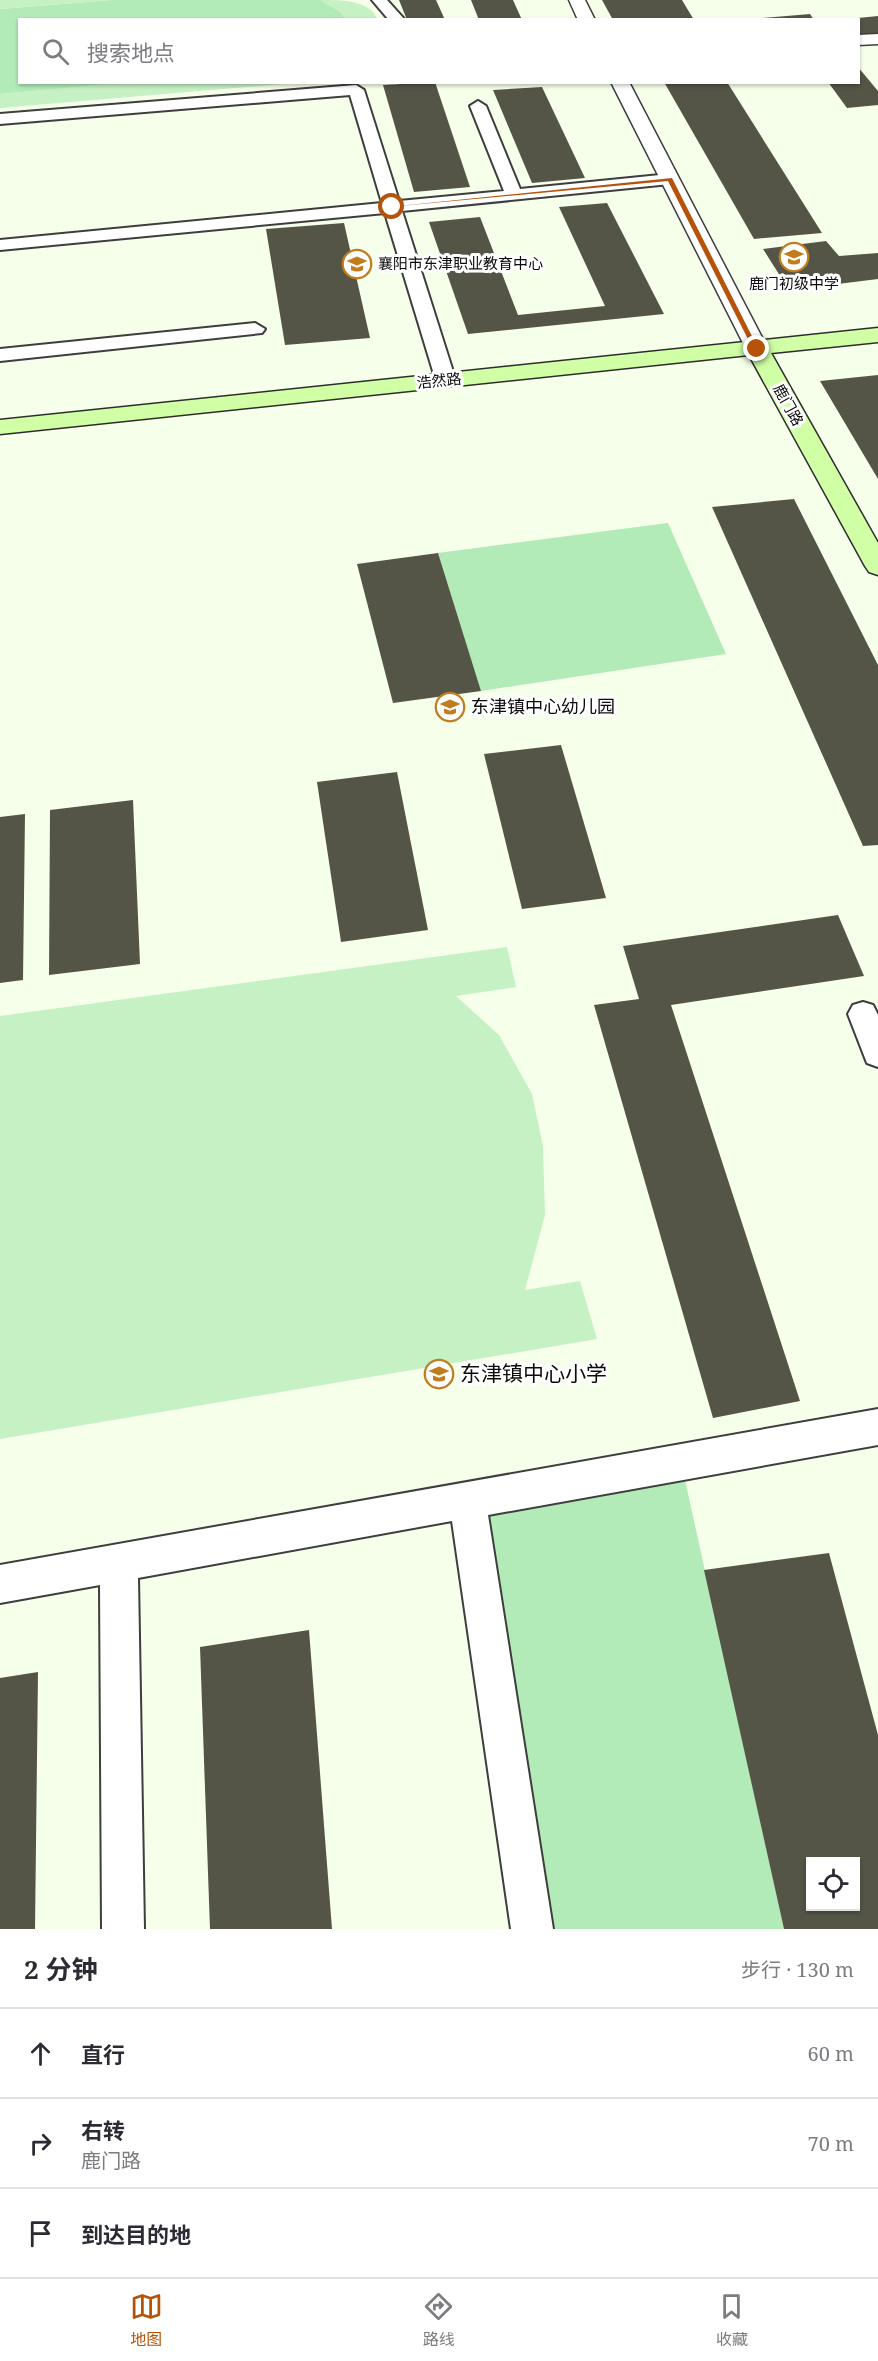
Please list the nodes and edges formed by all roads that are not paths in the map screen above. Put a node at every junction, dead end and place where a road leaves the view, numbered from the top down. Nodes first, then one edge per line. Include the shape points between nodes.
1 (379, 0) edge
2 (577, 0) edge
3 (396, 18) edge
4 (586, 18) edge
5 (878, 39) edge
6 (860, 40) edge
7 (621, 84) edge
8 (361, 86) edge
9 (478, 106) dead end
10 (0, 119) edge
11 (670, 179) junction
12 (514, 195) junction
13 (392, 207) junction
14 (0, 245) edge
15 (255, 329) dead end
16 (878, 335) edge
17 (757, 349) junction
18 (0, 355) edge
19 (446, 381) junction
20 (0, 427) edge
21 (878, 566) edge
22 (863, 1014) dead end
23 (878, 1054) edge
24 (878, 1427) edge
25 (467, 1500) junction
26 (119, 1563) junction
27 (0, 1584) edge
28 (123, 1929) edge
29 (532, 1929) edge

1 - 3 lane
2 - 4 street
5 - 6 street
7 - 11 street, 鹿门路
8 - 10 lane
8 - 13 lane
9 - 12 lane
11 - 12 lane
11 - 17 street, 鹿门路
12 - 13 lane
13 - 14 lane
13 - 19 lane
15 - 18 lane
16 - 17 street, 浩然路
17 - 19 street, 浩然路
17 - 21 street, 鹿门路
19 - 20 street, 浩然路
22 - 23 lane
24 - 25 lane
25 - 26 lane
25 - 29 lane
26 - 27 lane
26 - 28 lane

